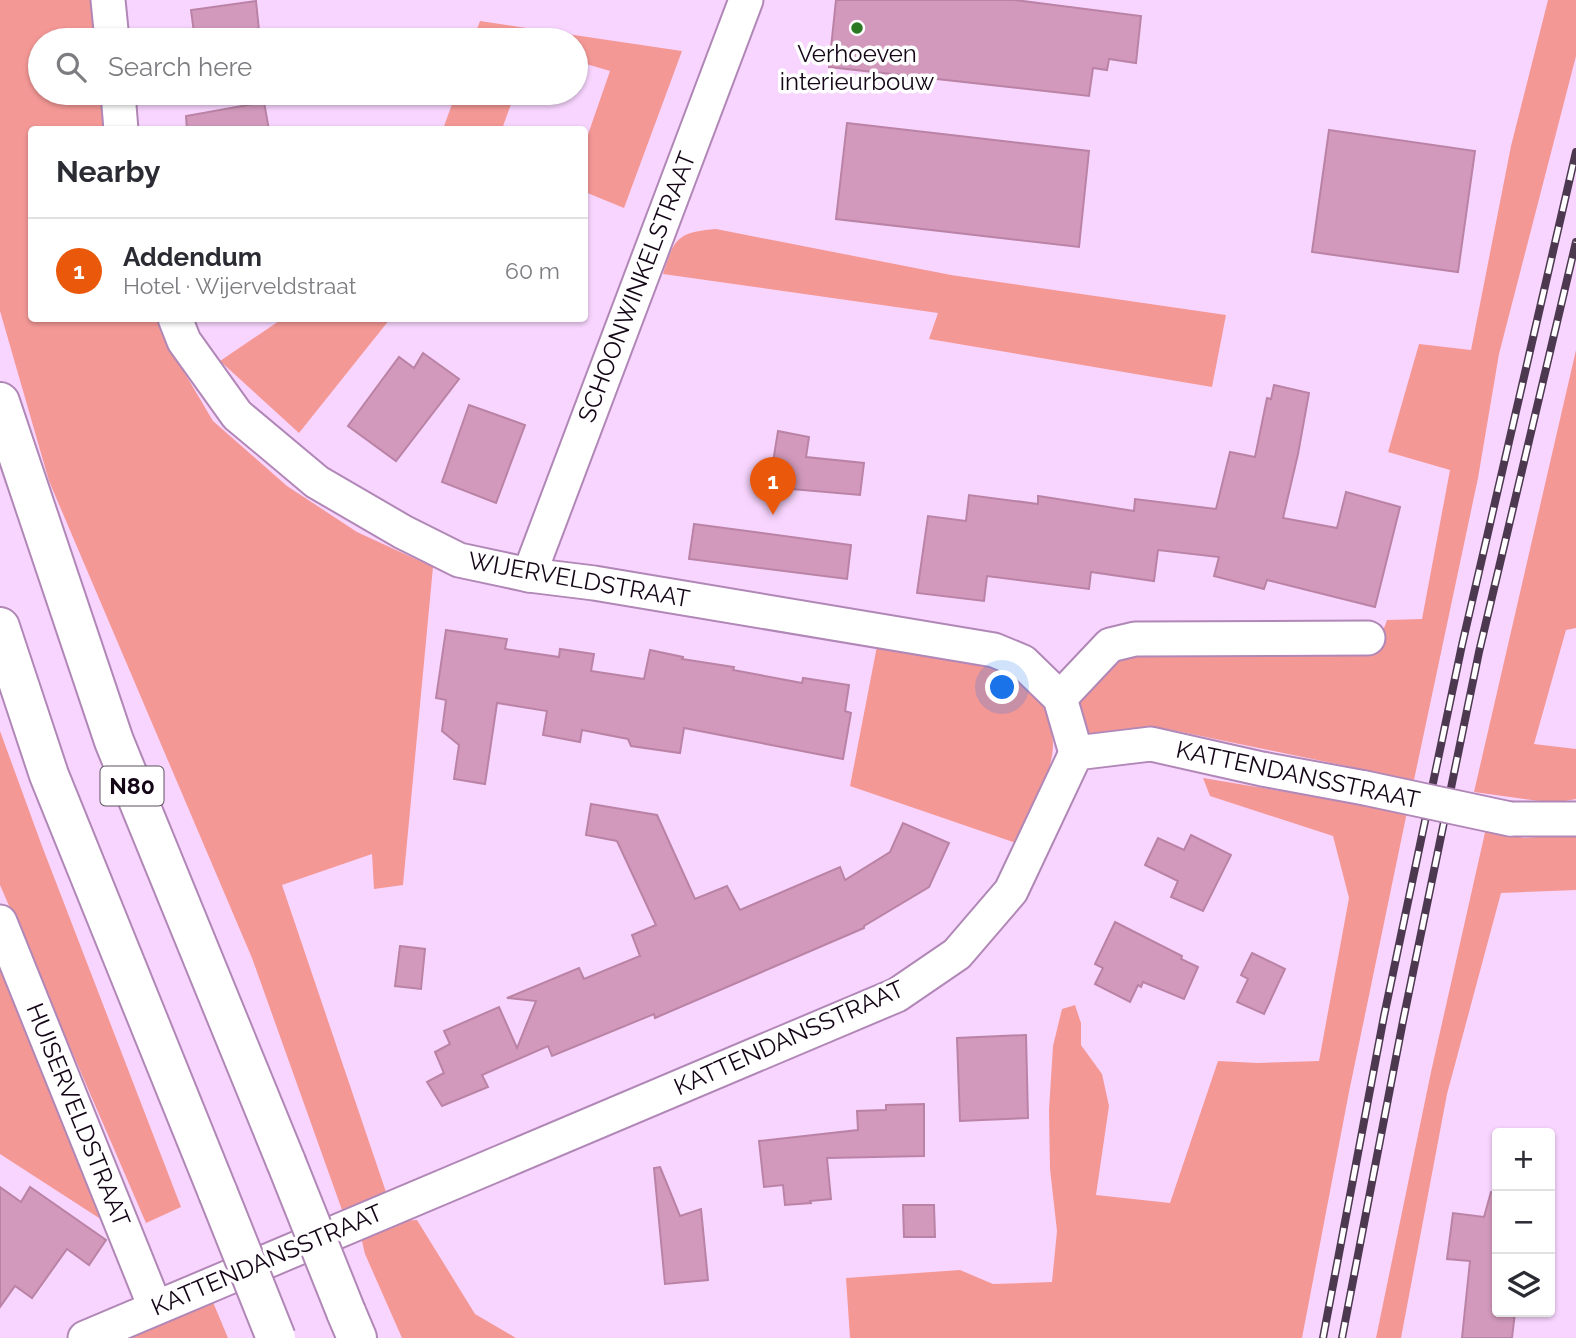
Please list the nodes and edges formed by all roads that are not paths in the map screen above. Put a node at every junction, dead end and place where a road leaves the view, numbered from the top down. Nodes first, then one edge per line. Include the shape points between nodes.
1 (108, 0) edge
2 (746, 0) edge
3 (111, 28) edge
4 (118, 105) edge
5 (121, 126) edge
6 (177, 322) edge
7 (0, 402) edge
8 (529, 575) junction
9 (0, 627) edge
10 (1367, 638) dead end
11 (1060, 698) junction
12 (1076, 753) junction
13 (1576, 819) edge
14 (0, 922) edge
15 (155, 1307) junction
16 (352, 1325) edge
17 (85, 1338) edge
18 (275, 1338) edge

1 - 3 street
2 - 8 street, SCHOONWINKELSTRAAT
4 - 5 street
6 - 8 street, WIJERVELDSTRAAT via 184,341 237,415 317,482 459,560
7 - 16 highway, N80, bridge via 114,741
8 - 11 street, WIJERVELDSTRAAT via 994,650 1023,662
9 - 18 highway, N80, bridge via 49,775
10 - 11 street via 1135,639 1110,645
11 - 12 street, WIJERVELDSTRAAT
12 - 13 street, KATTENDANSSTRAAT, bridge via 1151,744 1510,819
12 - 15 street, KATTENDANSSTRAAT via 1011,891 957,954 897,995
14 - 15 street, HUISERVELDSTRAAT
15 - 17 street, KATTENDANSSTRAAT

